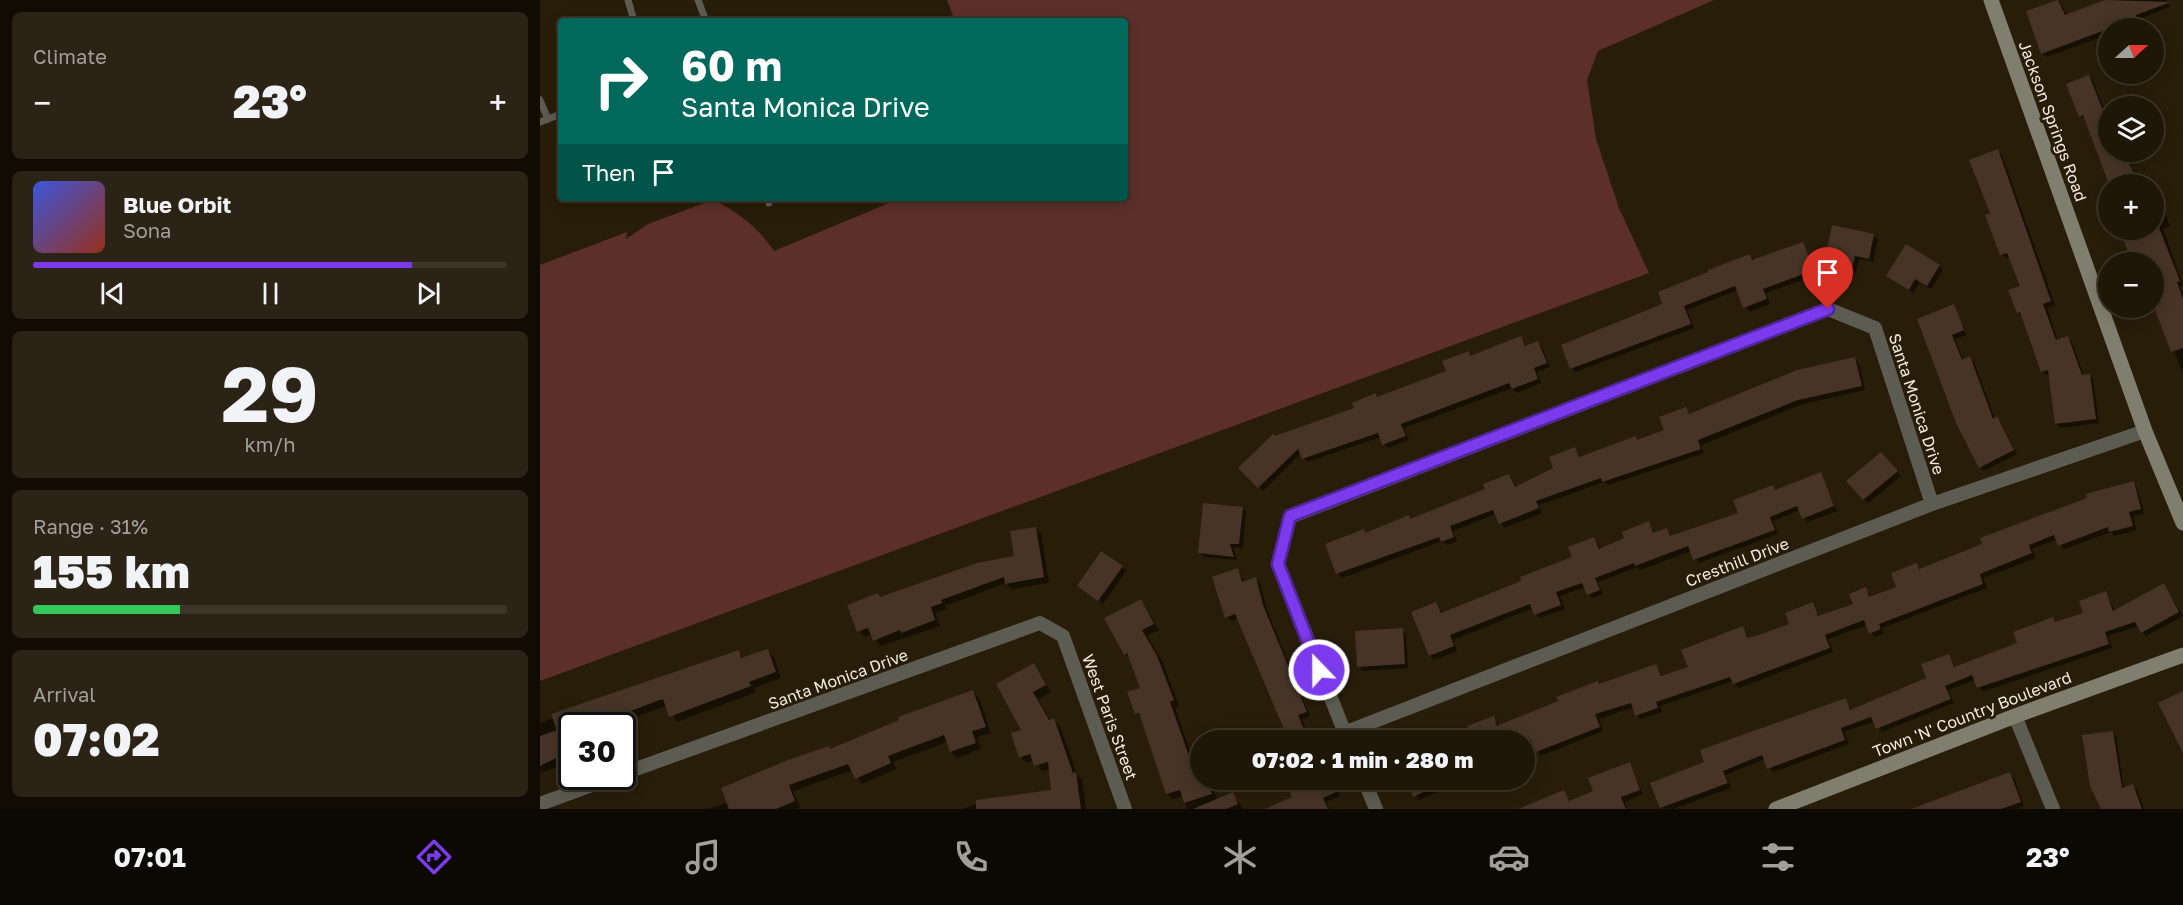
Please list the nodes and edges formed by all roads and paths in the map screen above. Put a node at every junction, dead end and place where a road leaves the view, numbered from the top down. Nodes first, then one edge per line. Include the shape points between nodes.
1 (628, 0) edge
2 (699, 0) edge
3 (1991, 0) edge
4 (633, 18) edge
5 (705, 18) edge
6 (540, 100) edge
7 (558, 115) edge
8 (548, 119) junction
9 (540, 122) edge
10 (2145, 431) junction
11 (1932, 504) junction
12 (2183, 523) edge
13 (1063, 636) joint
14 (2183, 655) edge
15 (2015, 716) junction
16 (1343, 730) edge
17 (1364, 730) edge
18 (636, 769) edge
19 (578, 790) edge
20 (1368, 790) edge
21 (540, 804) edge
22 (1125, 809) edge
23 (1376, 809) edge
24 (1776, 809) edge
25 (2053, 809) edge

1 - 4 lane
2 - 5 lane
3 - 10 street, Jackson Springs Road
6 - 8 lane
7 - 8 lane
8 - 9 lane
10 - 11 street, Cresthill Drive
10 - 12 street, Jackson Springs Road
11 - 16 street, Santa Monica Drive via 1875,328 1828,309 1290,516 1278,564
11 - 17 street, Cresthill Drive
13 - 18 street, Santa Monica Drive via 1040,623
13 - 22 street, West Paris Street
14 - 15 street, Town 'N' Country Boulevard
15 - 24 street, Town 'N' Country Boulevard
15 - 25 street
19 - 21 street
20 - 23 street

